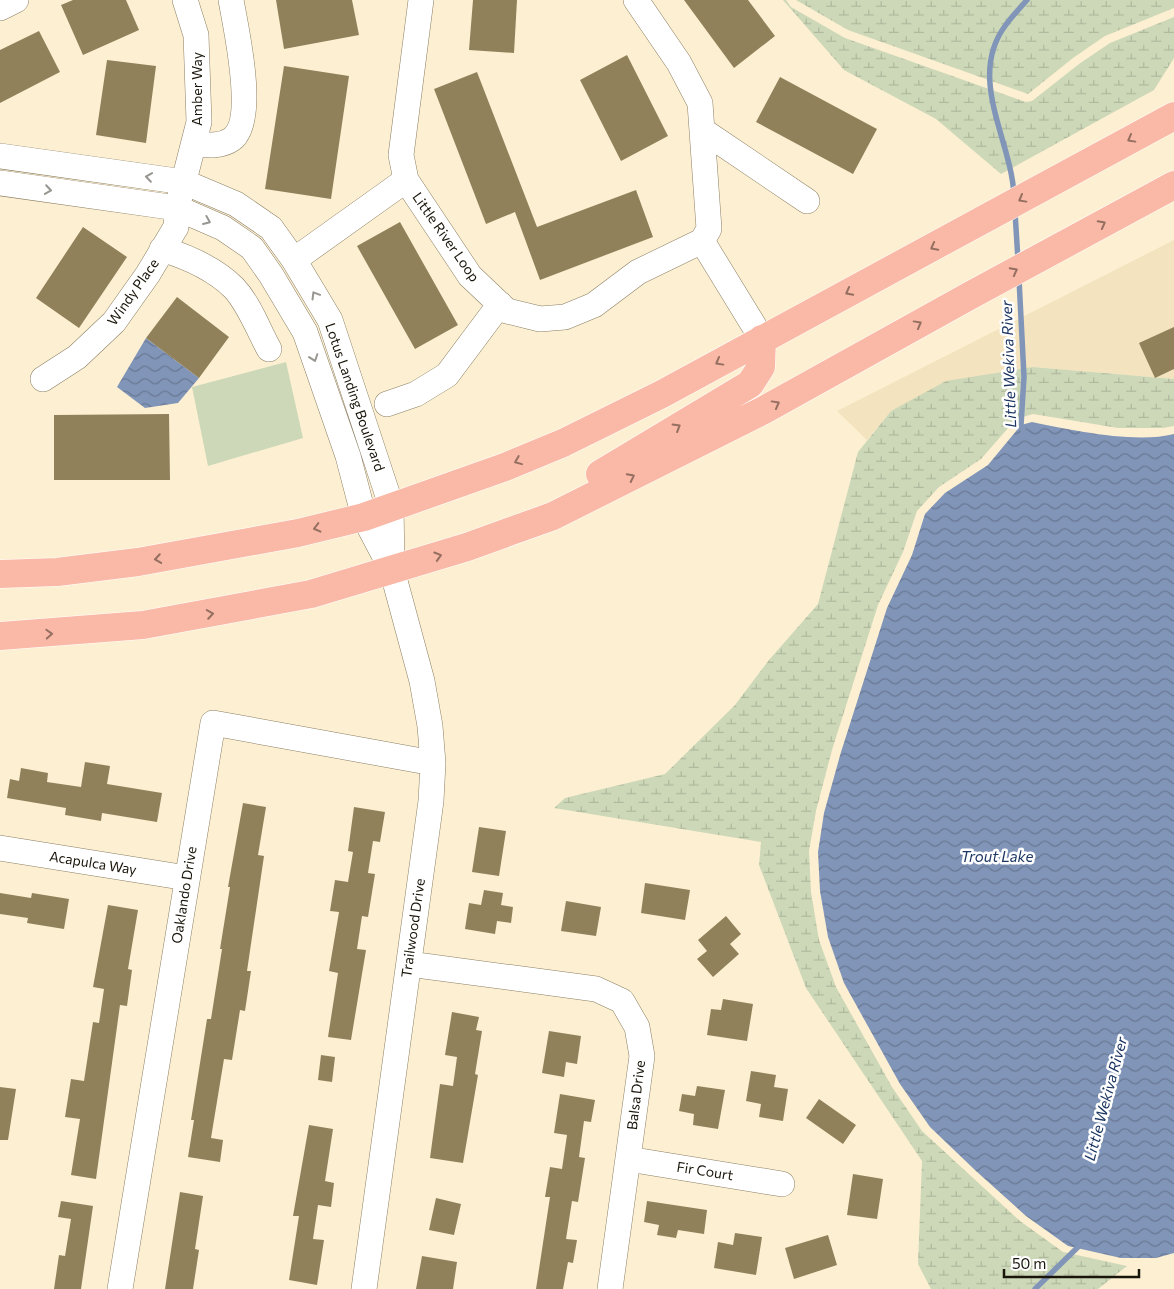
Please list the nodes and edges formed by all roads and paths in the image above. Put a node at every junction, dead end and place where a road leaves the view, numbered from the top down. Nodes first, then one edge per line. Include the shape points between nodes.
1 (16, 0) edge
2 (185, 0) edge
3 (232, 0) edge
4 (422, 0) edge
5 (636, 0) edge
6 (0, 8) edge
7 (1174, 116) edge
8 (702, 130) junction
9 (194, 144) junction
10 (0, 156) edge
11 (406, 180) junction
12 (184, 182) junction
13 (0, 183) edge
14 (1174, 185) edge
15 (806, 201) dead end
16 (177, 208) junction
17 (702, 241) junction
18 (162, 249) junction
19 (294, 260) junction
20 (500, 304) junction
21 (762, 339) junction
22 (269, 349) dead end
23 (44, 379) dead end
24 (387, 404) dead end
25 (391, 505) junction
26 (364, 516) junction
27 (553, 516) junction
28 (392, 570) junction
29 (0, 574) edge
30 (0, 636) edge
31 (434, 762) junction
32 (0, 848) edge
33 (187, 878) junction
34 (408, 964) junction
35 (628, 1159) junction
36 (782, 1184) dead end
37 (120, 1289) edge
38 (364, 1289) edge
39 (610, 1289) edge

1 - 6 street
2 - 9 street, Amber Way via 196,35 199,122
3 - 9 street via 245,102 241,124 234,138 225,143
4 - 11 street, Little River Loop via 401,155
5 - 8 street via 679,63 700,103
7 -> 21 main road
8 - 15 street
8 - 17 street via 710,229
9 - 12 street, Amber Way
12 -> 10 street, Lotus Landing Boulevard
11 - 19 street
11 - 20 street, Little River Loop via 470,276
12 - 16 street, Amber Way
12 - 19 street, Lotus Landing Boulevard via 236,204 271,228
13 -> 16 street, Lotus Landing Boulevard
27 -> 14 main road via 764,410
16 - 18 street, Windy Place via 176,227
16 -> 26 street, Lotus Landing Boulevard via 223,228 252,248 272,275 305,332 348,456
17 - 20 street, Little River Loop via 638,272 594,305 565,318 540,319 508,311
17 - 21 street
18 - 22 street via 193,259 233,288
18 - 23 street, Windy Place via 114,322 77,357
25 -> 19 street, Lotus Landing Boulevard via 330,320
20 - 24 street via 447,375 416,394
21 -> 25 main road via 563,443 496,470
27 -> 21 main road via 594,478 750,384 761,367
25 - 26 main road
25 - 28 street, Trailwood Drive
26 - 28 street, Trailwood Drive
26 -> 29 main road via 227,548 57,572
28 -> 27 main road
30 -> 28 main road via 143,625 311,594
28 - 31 street, Trailwood Drive via 422,681
31 - 33 street, Oaklando Drive via 213,723
31 - 34 street, Trailwood Drive
32 - 33 street, Acapulca Way
33 - 37 street, Oaklando Drive
34 - 35 street, Balsa Drive via 596,989 622,1001 637,1027 642,1056
34 - 38 street, Trailwood Drive
35 - 36 street, Fir Court
35 - 39 street, Balsa Drive

